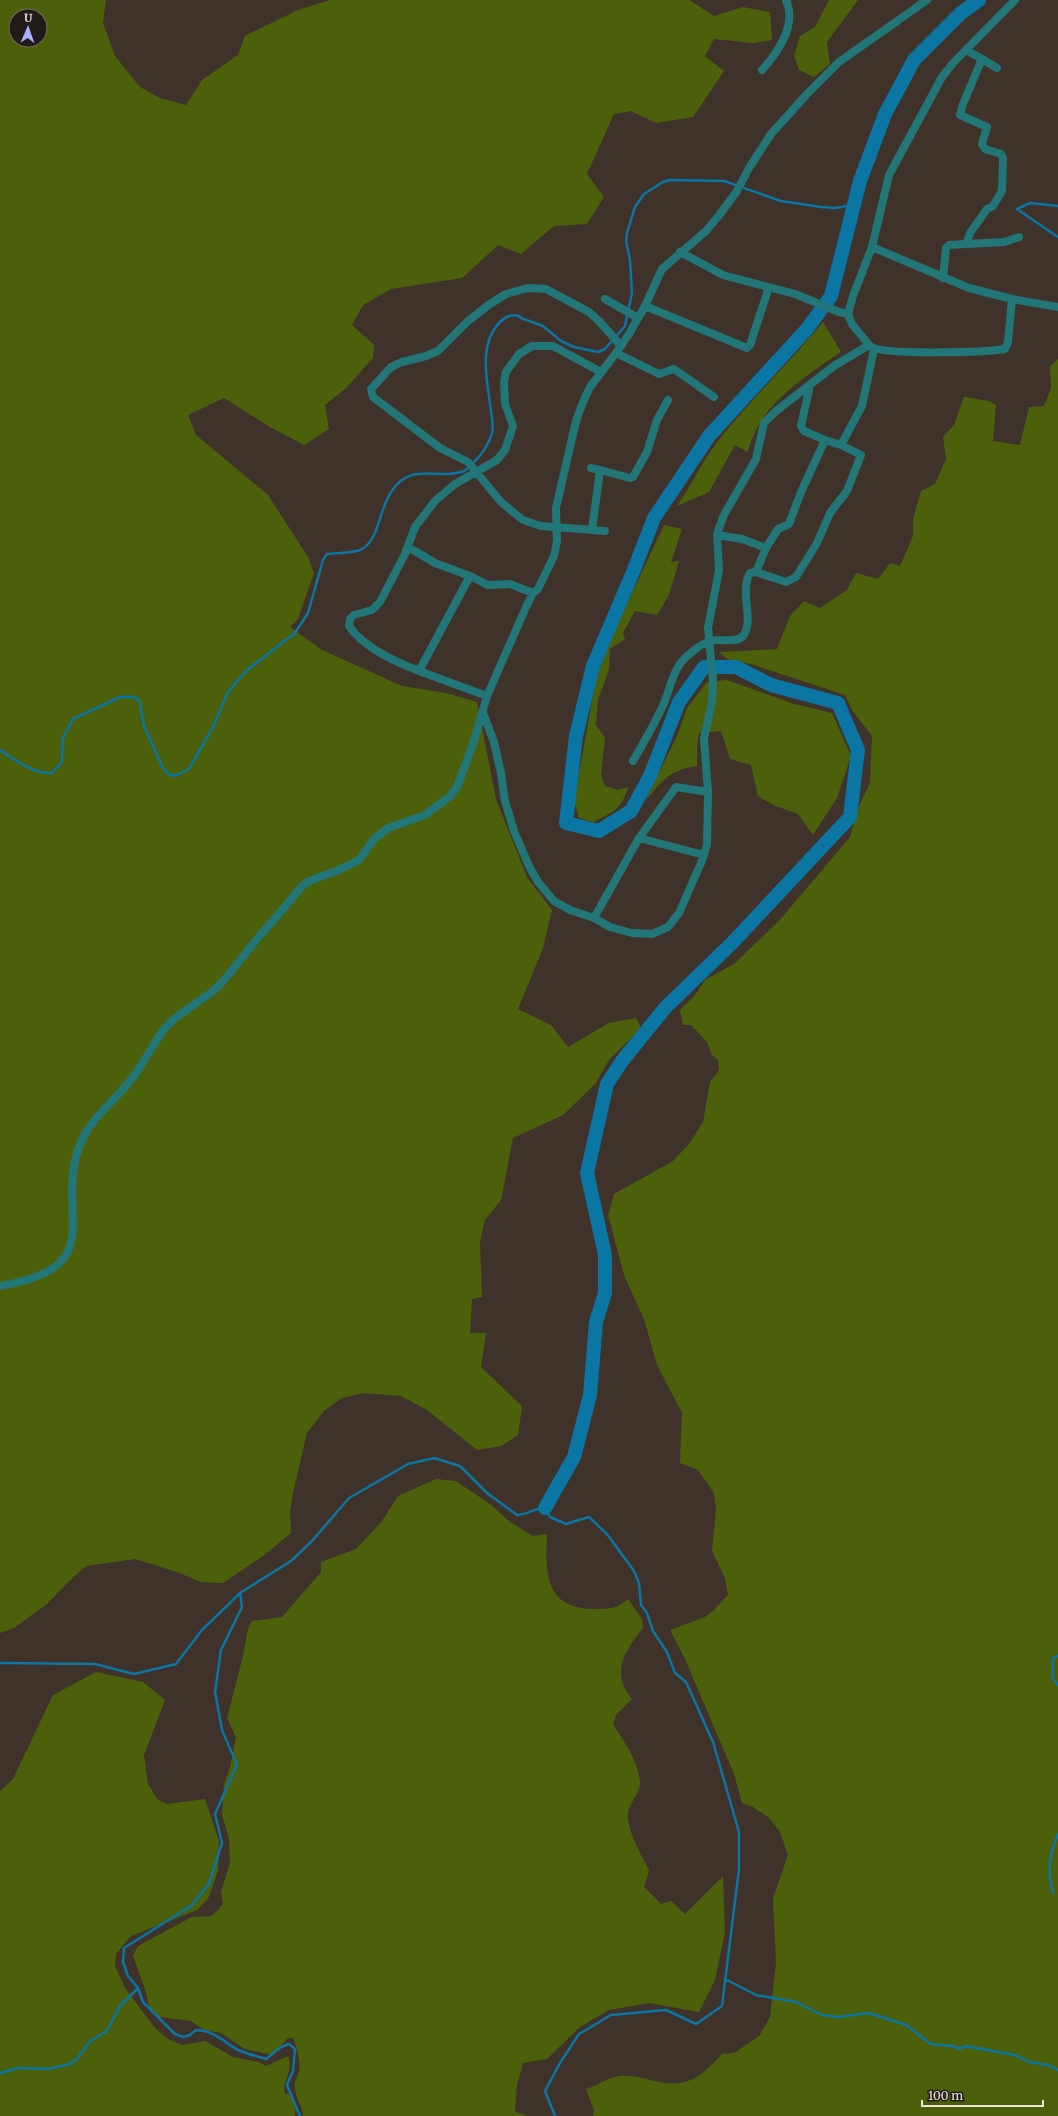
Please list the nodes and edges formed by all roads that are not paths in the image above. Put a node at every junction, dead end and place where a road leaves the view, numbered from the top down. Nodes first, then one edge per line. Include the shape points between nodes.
1 (786, 0) edge
2 (927, 0) edge
3 (1016, 0) edge
4 (966, 50) junction
5 (982, 59) junction
6 (997, 68) dead end
7 (762, 70) dead end
8 (1019, 236) dead end
9 (966, 244) junction
10 (872, 247) junction
11 (680, 252) junction
12 (943, 278) junction
13 (770, 287) junction
14 (605, 299) dead end
15 (1012, 299) junction
16 (645, 306) junction
17 (1058, 307) edge
18 (848, 314) junction
19 (636, 316) junction
20 (617, 345) junction
21 (872, 347) junction
22 (601, 372) junction
23 (806, 387) junction
24 (714, 398) dead end
25 (668, 400) dead end
26 (825, 440) junction
27 (841, 445) junction
28 (472, 467) junction
29 (591, 468) dead end
30 (600, 470) junction
31 (556, 528) junction
32 (592, 530) junction
33 (605, 531) dead end
34 (717, 534) junction
35 (408, 547) junction
36 (766, 548) junction
37 (756, 572) junction
38 (470, 576) junction
39 (533, 593) junction
40 (710, 641) junction
41 (419, 671) junction
42 (487, 696) junction
43 (483, 712) junction
44 (634, 761) dead end
45 (708, 792) junction
46 (638, 838) junction
47 (704, 855) junction
48 (594, 918) junction
49 (0, 1286) edge

1 - 7 street via 789,11 785,34 780,47
2 - 11 street via 839,62 807,94 770,134 737,191 706,231
3 - 4 street
4 - 5 street
4 - 10 street via 938,83 889,175
5 - 6 street
5 - 9 street via 960,114 986,126 982,144 985,149 1001,154 1003,158 1002,191 970,233
8 - 9 street via 1004,242
9 - 12 street via 949,245 946,248
10 - 12 street
10 - 18 street
11 - 13 street via 713,271
11 - 16 street via 662,269
12 - 15 street
13 - 16 street via 747,348
13 - 18 street
14 - 19 street
15 - 17 street
15 - 21 street via 1008,342 1005,349 920,352
16 - 19 street
18 - 21 street via 852,324
19 - 20 street
20 - 22 street
20 - 24 street via 659,374 674,369
20 - 28 street via 589,312 546,288 528,288 506,294 490,304 468,321 438,351 392,367 372,386 373,396 440,448
21 - 23 street via 834,366
21 - 27 street via 862,406
22 - 28 street via 553,346 532,346 519,354 506,372 504,382 505,404 513,426 509,441 497,460
22 - 31 street via 590,387 576,421 556,508
23 - 26 street via 809,390 801,426 804,431
23 - 34 street via 764,422 756,460 724,515
25 - 30 street via 657,420 647,452 633,477
26 - 27 street
26 - 36 street via 789,524 778,529
27 - 37 street via 860,453 859,463 847,491 830,514 796,577 786,582
28 - 31 street via 513,513 531,524
28 - 35 street via 435,500 415,527
29 - 30 street
30 - 32 street
31 - 32 street
31 - 39 street via 554,556 538,589
32 - 33 street
34 - 36 street via 742,539
34 - 40 street via 719,570 708,628
35 - 38 street via 435,563
35 - 41 street via 376,607 354,615 349,622 352,630 385,656
36 - 37 street
37 - 40 street via 750,573 746,581 746,628 743,636 737,639
38 - 39 street via 488,585 510,584
38 - 41 street
39 - 42 street
40 - 44 street via 680,663 663,705
40 - 45 street via 712,702 704,739
41 - 42 street
42 - 43 street
43 - 48 street via 494,742 508,816 529,866 554,901 570,910
43 - 49 street via 457,787 450,796 425,815 388,828 374,839 354,863 309,881 301,887 228,976 213,991 182,1012 165,1029 138,1070 85,1134 72,1176 74,1232 66,1256 58,1266 40,1276
45 - 46 street via 676,787
45 - 47 street via 707,845
46 - 47 street
46 - 48 street
47 - 48 street via 679,914 660,932 632,933 610,927

